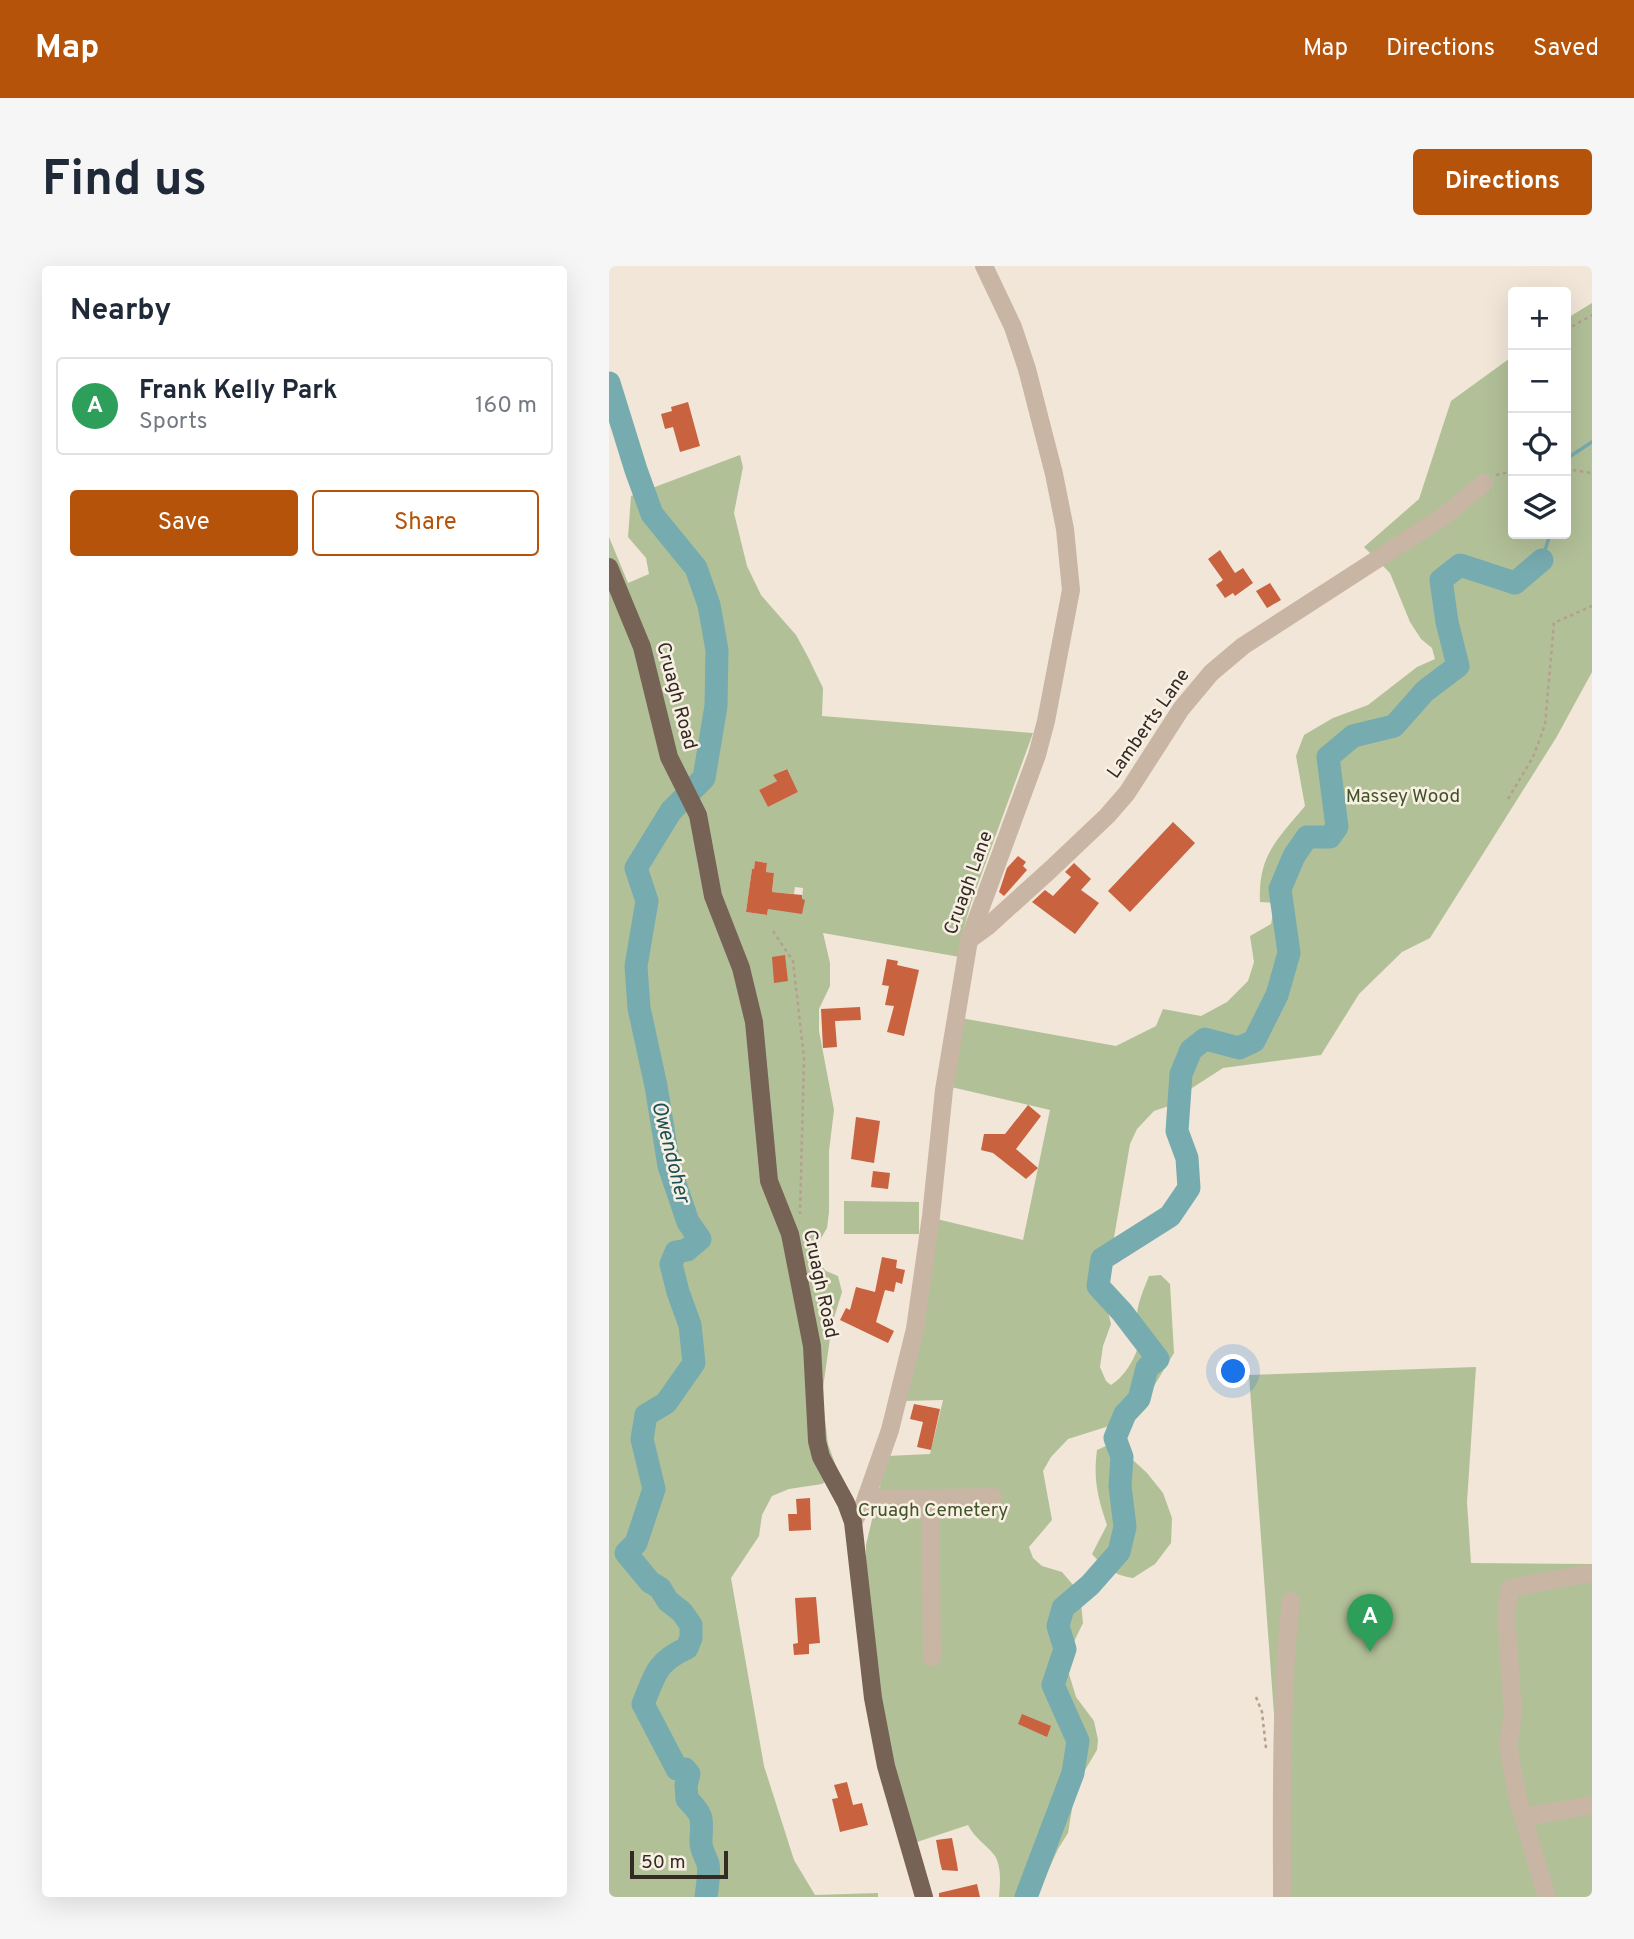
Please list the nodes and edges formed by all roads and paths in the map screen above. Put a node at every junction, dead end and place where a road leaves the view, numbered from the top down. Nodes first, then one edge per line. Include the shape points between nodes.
1 (984, 266) edge
2 (1592, 316) edge
3 (1571, 327) edge
4 (1571, 469) edge
5 (1592, 473) edge
6 (1484, 483) dead end
7 (609, 567) edge
8 (1592, 606) edge
9 (1508, 799) dead end
10 (773, 931) dead end
11 (969, 940) junction
12 (800, 1214) dead end
13 (867, 1495) junction
14 (993, 1497) dead end
15 (930, 1498) junction
16 (853, 1522) junction
17 (1592, 1573) edge
18 (1291, 1601) dead end
19 (932, 1657) dead end
20 (1592, 1804) edge
21 (1524, 1817) junction
22 (923, 1897) edge
23 (1282, 1897) edge
24 (1547, 1897) edge

1 - 11 street, Cruagh Lane via 1027,369 1065,529 1071,590 1037,755
2 - 3 path
4 - 5 path
6 - 11 street, Lamberts Lane via 1444,516 1243,646 1210,673 1107,816
7 - 16 main road, Cruagh Road via 642,647 669,757 698,815 713,896 749,997 769,1181 790,1234 812,1346 817,1441
8 - 9 path via 1555,622 1545,725 1533,757
10 - 12 path via 793,961 804,1058
11 - 13 street, Cruagh Lane via 944,1090 915,1329 890,1430
13 - 15 street
13 - 16 street, Cruagh Lane
14 - 15 street
15 - 19 street
16 - 22 main road, Cruagh Road via 873,1698 886,1766
17 - 21 street via 1510,1588 1506,1613 1513,1714 1507,1745
18 - 23 street via 1282,1750
20 - 21 street
21 - 24 street

